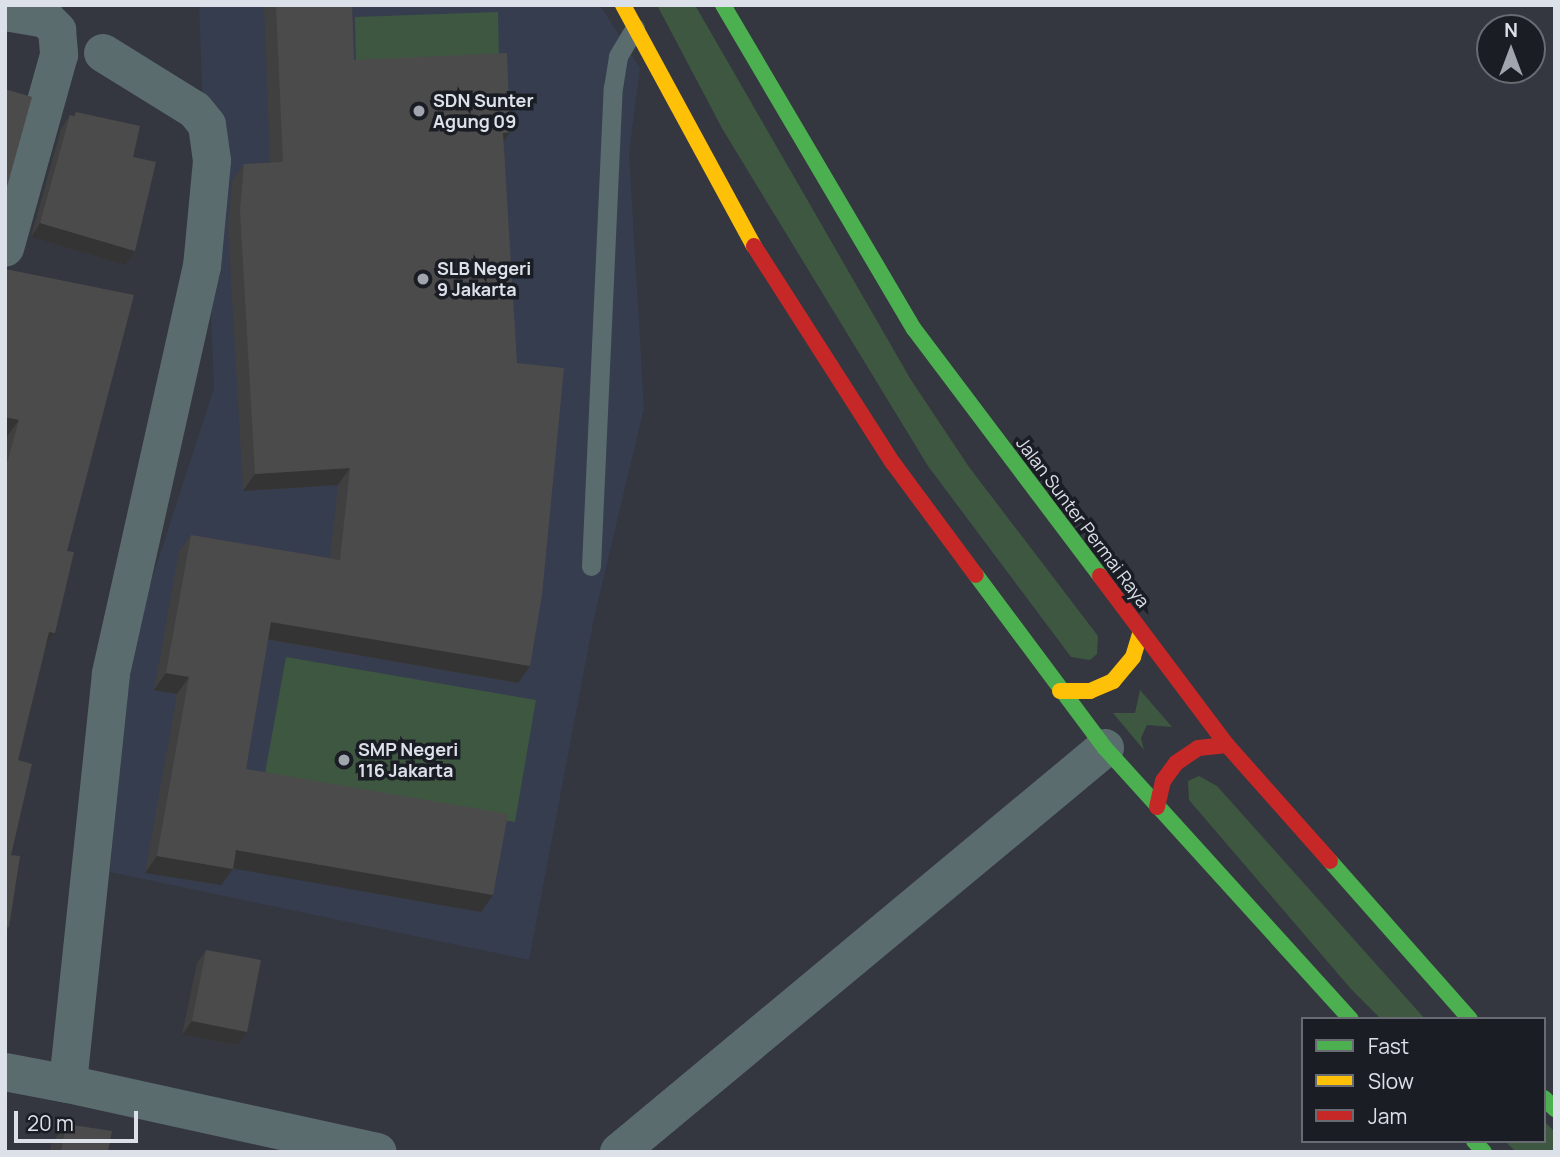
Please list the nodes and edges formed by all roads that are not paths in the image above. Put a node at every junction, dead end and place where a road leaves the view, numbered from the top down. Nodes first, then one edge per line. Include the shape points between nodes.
1 (623, 5) edge
2 (723, 5) edge
3 (5, 12) edge
4 (635, 28) junction
5 (103, 53) dead end
6 (5, 248) edge
7 (591, 566) dead end
8 (1141, 631) junction
9 (1060, 691) junction
10 (1227, 745) junction
11 (1105, 748) junction
12 (1157, 807) junction
13 (1348, 1017) edge
14 (1468, 1017) edge
15 (5, 1072) edge
16 (68, 1084) junction
17 (378, 1152) edge
18 (619, 1152) edge

1 - 4 street
2 - 8 street, Jalan Sunter Permai Raya via 914,329
3 - 6 street via 46,19 57,30 59,55
4 - 7 lane via 618,56 613,88
4 - 9 street via 763,263 893,463
5 - 16 street via 195,110 207,125 212,161 199,279 111,674
8 - 9 street via 1133,657 1113,681 1090,691
8 - 10 street, Jalan Sunter Permai Raya
9 - 11 street
10 - 12 street via 1198,748 1175,763 1163,780
10 - 14 street, Jalan Sunter Permai Raya
11 - 12 street
11 - 18 street
12 - 13 street
15 - 16 street
16 - 17 street

